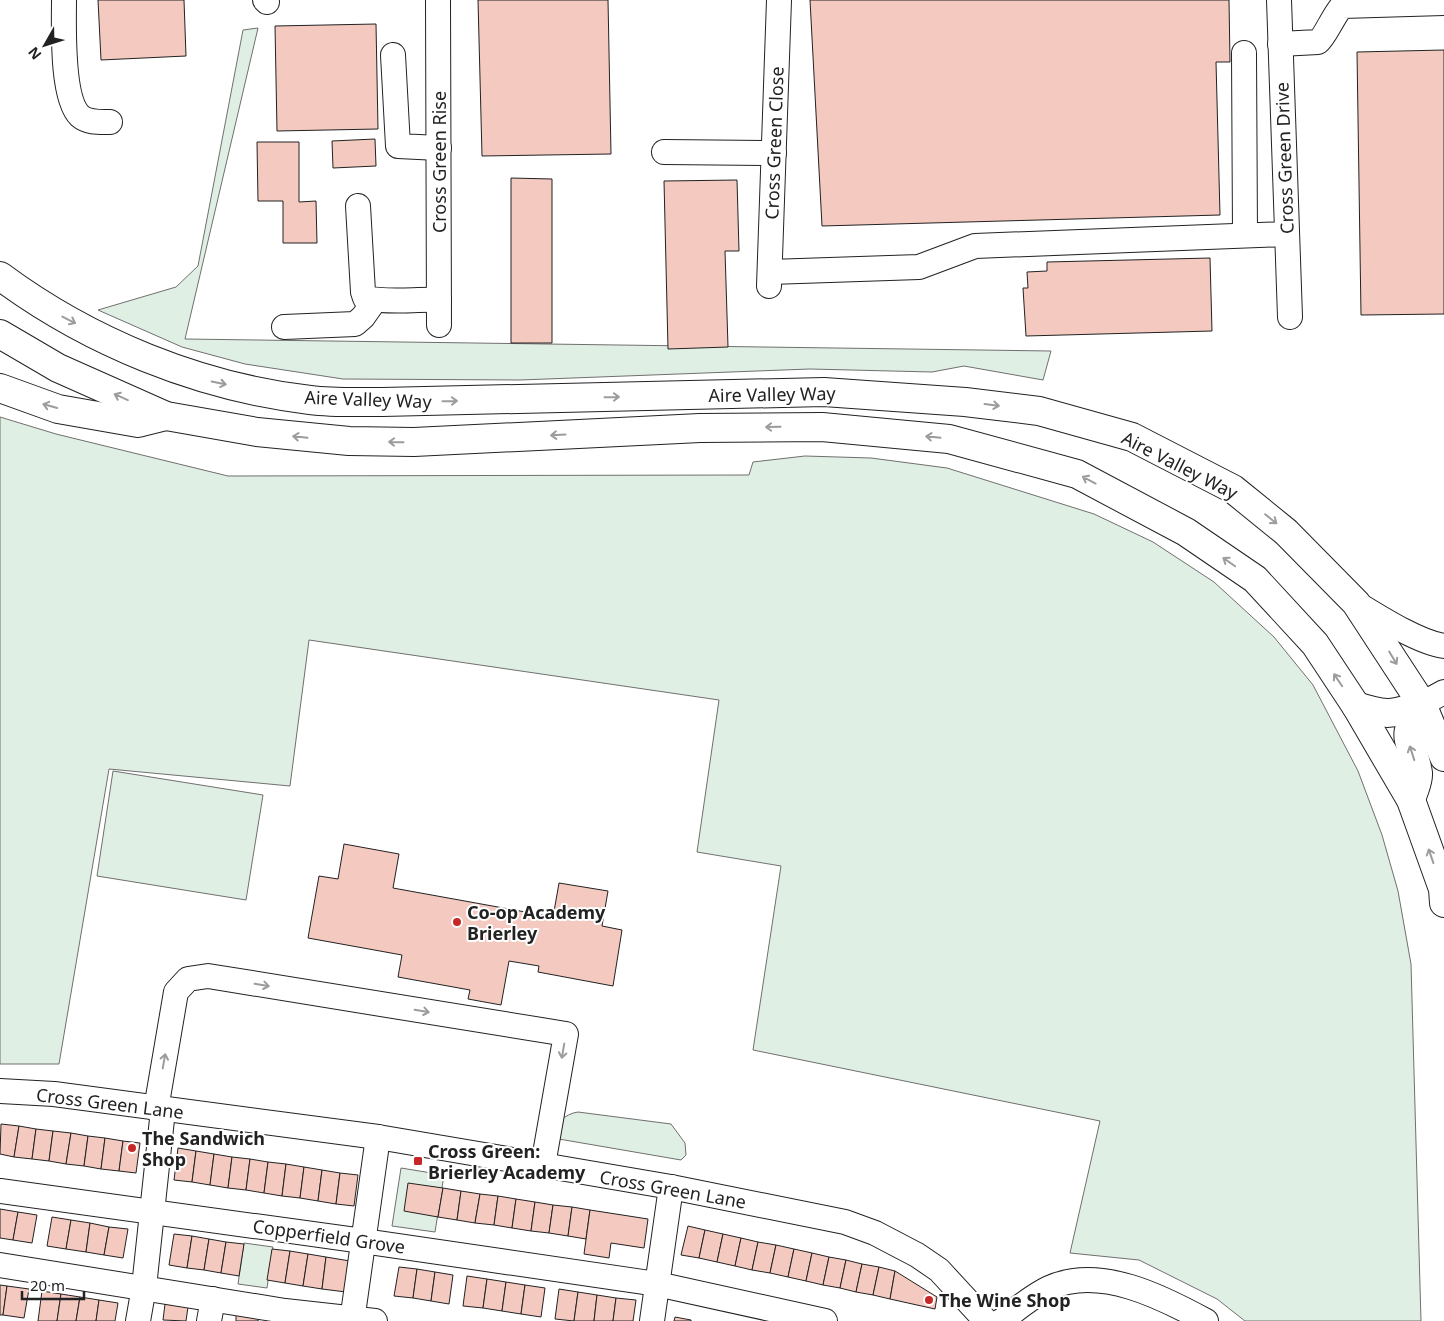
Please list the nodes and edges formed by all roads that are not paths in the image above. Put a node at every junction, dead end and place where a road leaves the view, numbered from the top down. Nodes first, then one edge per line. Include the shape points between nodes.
1 (64, 0) edge
2 (438, 0) edge
3 (778, 0) edge
4 (1279, 0) edge
5 (1444, 3) edge
6 (1280, 44) junction
7 (1244, 53) dead end
8 (393, 55) dead end
9 (110, 122) dead end
10 (439, 148) junction
11 (664, 152) dead end
12 (774, 153) junction
13 (358, 206) dead end
14 (1286, 234) junction
15 (1245, 235) junction
16 (0, 276) edge
17 (375, 300) junction
18 (439, 300) junction
19 (1290, 317) dead end
20 (439, 325) dead end
21 (284, 327) dead end
22 (0, 334) edge
23 (0, 388) edge
24 (166, 416) junction
25 (1356, 603) junction
26 (1444, 646) edge
27 (1433, 698) edge
28 (1356, 706) junction
29 (1444, 756) edge
30 (1411, 800) junction
31 (1444, 903) edge
32 (0, 1091) edge
33 (159, 1110) junction
34 (378, 1137) junction
35 (543, 1165) junction
36 (671, 1187) junction
37 (0, 1191) edge
38 (152, 1213) junction
39 (363, 1241) junction
40 (0, 1265) edge
41 (657, 1284) junction
42 (144, 1287) junction
43 (211, 1310) edge
44 (284, 1316) edge
45 (360, 1320) edge
46 (138, 1321) edge
47 (652, 1321) edge
48 (825, 1321) edge
49 (986, 1321) edge
50 (1001, 1321) edge
51 (1206, 1321) edge

1 - 9 street via 67,83 75,110 90,121
2 - 10 street, Cross Green Rise
3 - 12 street, Cross Green Close
4 - 6 street, Cross Green Drive
5 - 6 street via 1342,6 1318,42
6 - 14 street, Cross Green Drive
7 - 15 street
8 - 10 street via 398,146
10 - 18 street, Cross Green Rise
11 - 12 street
12 - 15 street, Cross Green Close via 770,279 919,267 975,246
13 - 17 street via 362,292 365,298
14 - 15 street
14 - 19 street, Cross Green Drive
16 -> 25 highway, Aire Valley Way via 40,305 132,352 204,378 310,400 382,402 824,392 1039,411 1132,437 1233,488 1286,532
17 - 18 street
17 - 21 street via 354,324
18 - 20 street, Cross Green Rise
24 -> 22 highway, Aire Valley Way via 58,368
24 -> 23 highway via 138,424 58,409
28 -> 24 highway, Aire Valley Way via 1315,644 1255,579 1186,532 1077,474 949,439 822,427 700,428 414,442 349,441 257,432
25 - 26 street via 1388,622
25 -> 27 highway, Aire Valley Way
27 - 28 highway via 1396,714
27 - 29 highway, Aire Valley Way
30 -> 27 highway via 1419,775 1408,744 1409,724
28 - 30 highway, Aire Valley Way
31 -> 30 highway, Aire Valley Way via 1443,889
32 - 33 street, Cross Green Lane via 54,1094
33 - 34 street, Cross Green Lane
33 -> 35 street via 176,992 188,979 208,976 566,1034
33 - 38 street
34 - 35 street, Cross Green Lane
34 - 39 street
35 - 36 street, Cross Green Lane
36 - 41 street
36 - 49 street, Cross Green Lane via 845,1222 874,1233 938,1270
37 - 38 street, Copperfield Grove
38 - 39 street, Copperfield Grove
38 - 42 street
39 - 41 street, Copperfield Grove
39 - 45 street
40 - 42 street
41 - 47 street
41 - 48 street, Copperfield Grove
42 - 43 street
42 - 46 street
43 - 44 street
44 - 45 street
50 - 51 street via 1048,1288 1088,1280 1126,1286 1158,1296

